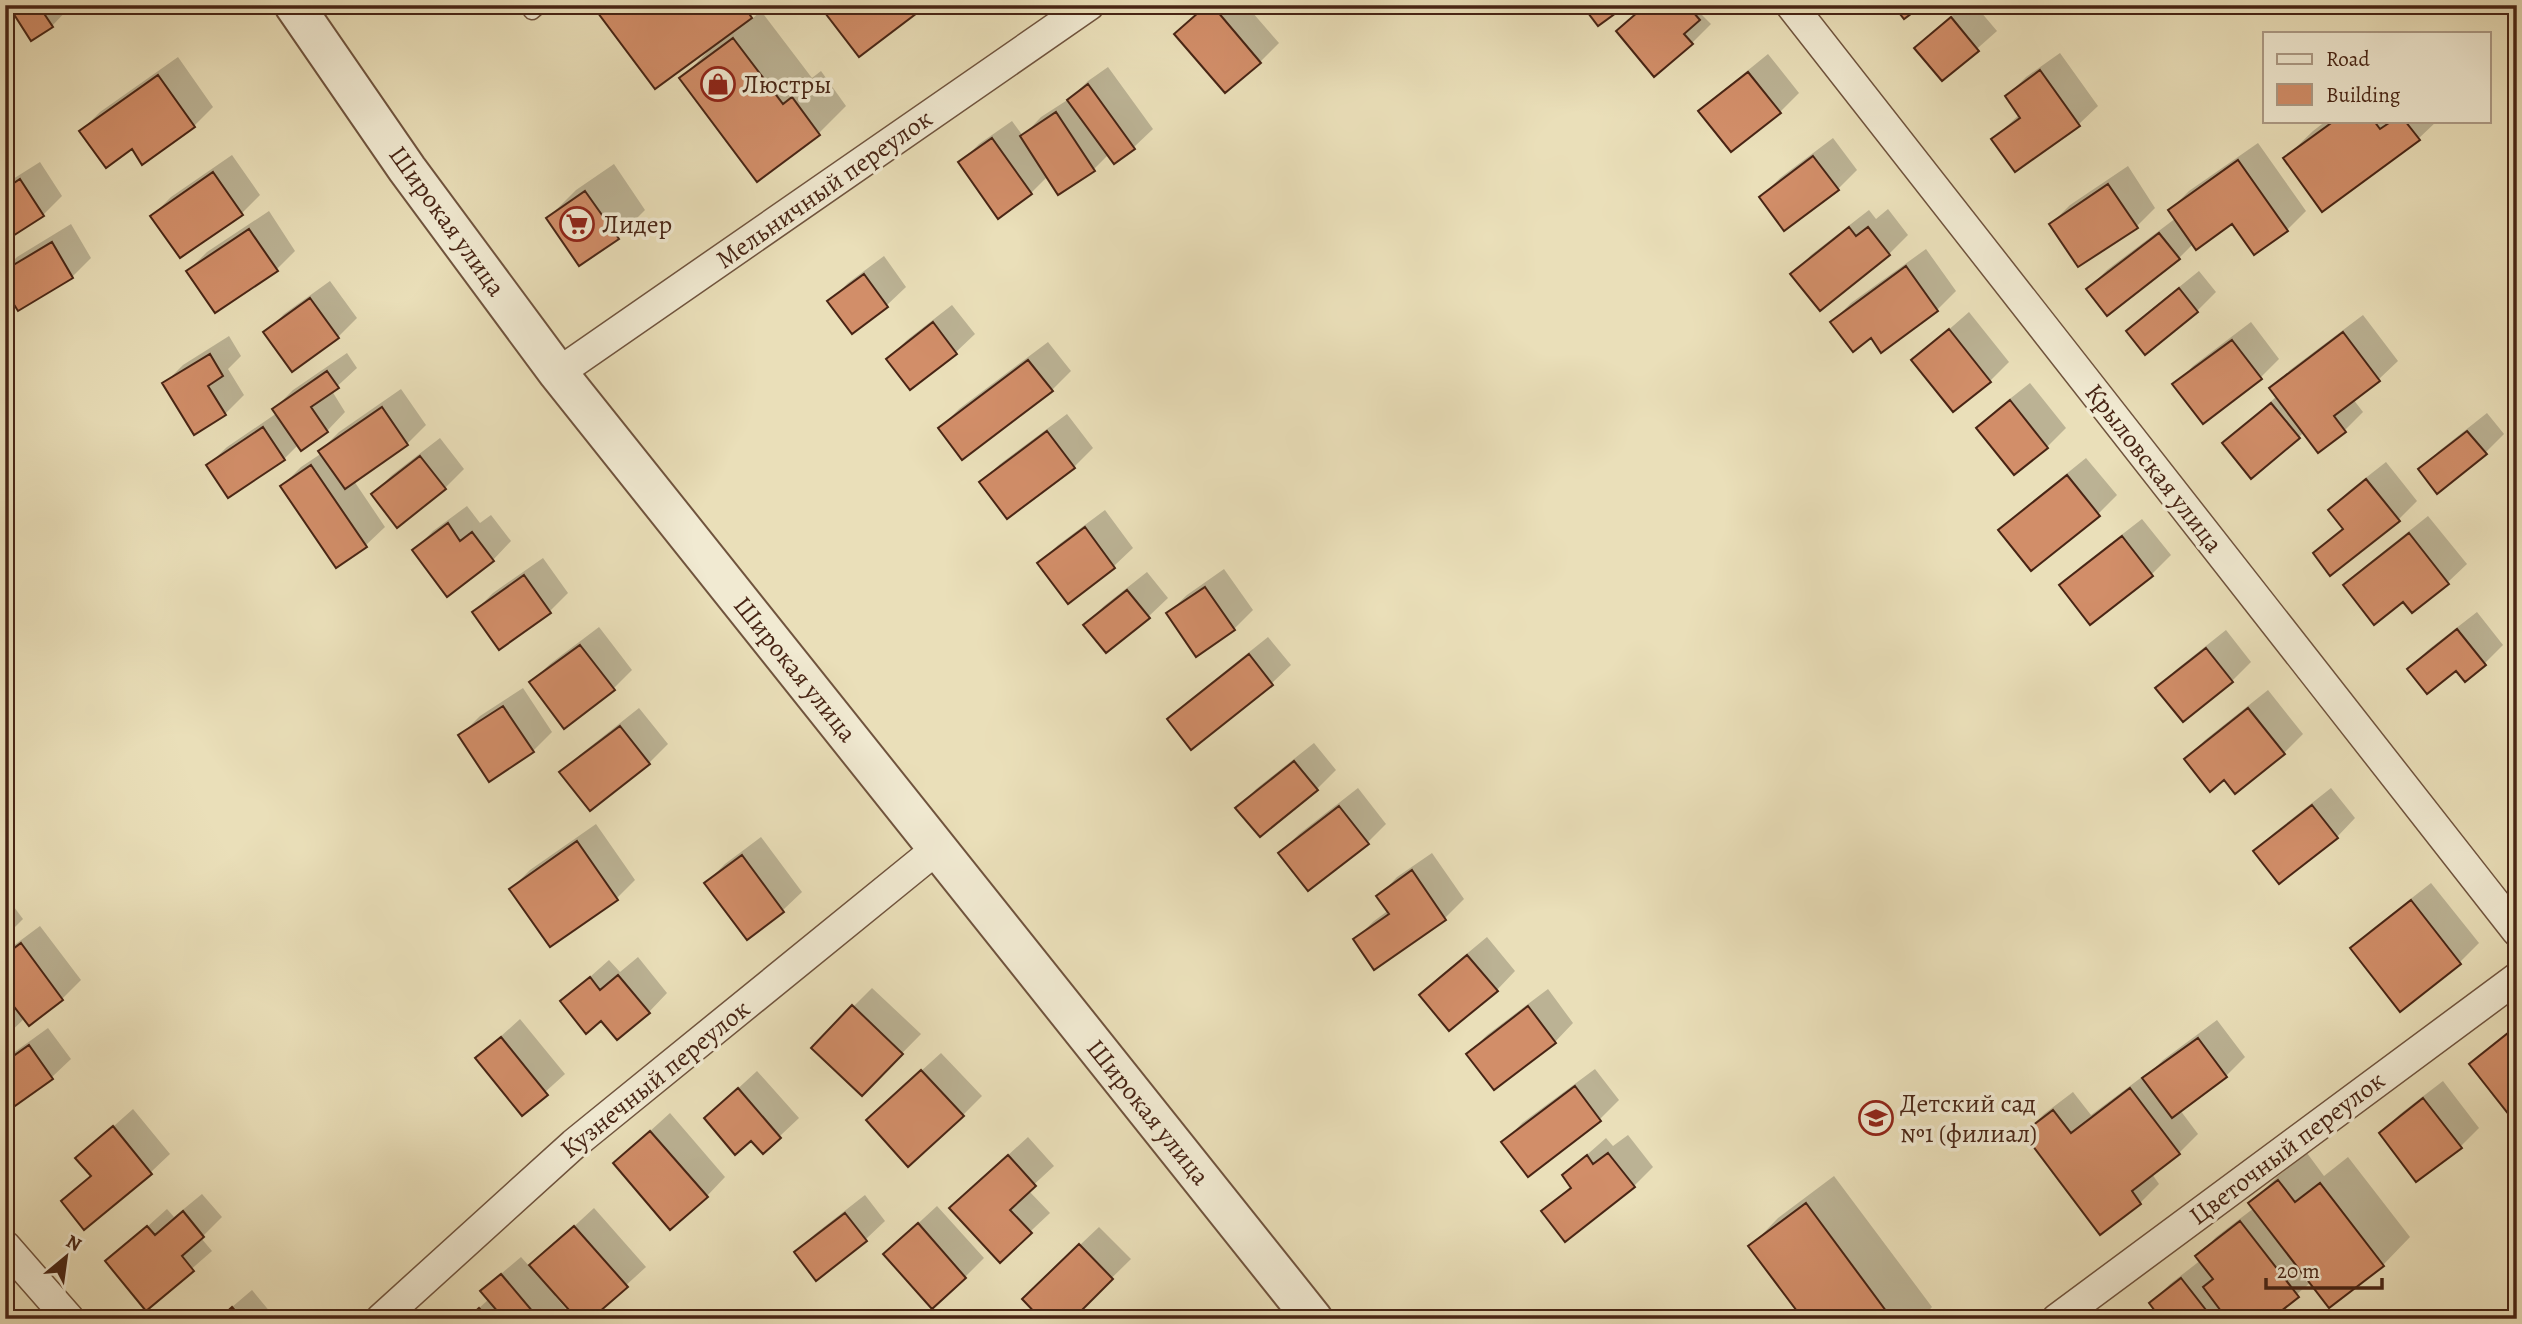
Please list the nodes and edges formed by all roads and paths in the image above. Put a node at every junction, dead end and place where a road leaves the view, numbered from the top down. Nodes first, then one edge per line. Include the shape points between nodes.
1 (294, 5) edge
2 (1089, 5) edge
3 (1791, 5) edge
4 (558, 373) junction
5 (938, 848) junction
6 (2517, 931) edge
7 (2517, 978) edge
8 (5, 1246) edge
9 (69, 1319) edge
10 (381, 1319) edge
11 (1313, 1319) edge
12 (2057, 1319) edge

1 - 4 street, Широкая улица via 407,169
2 - 4 street, Мельничный переулок
3 - 6 street, Крыловская улица
4 - 5 street, Широкая улица
5 - 10 street, Кузнечный переулок via 574,1144
5 - 11 street, Широкая улица
7 - 12 street, Цветочный переулок
8 - 9 street

